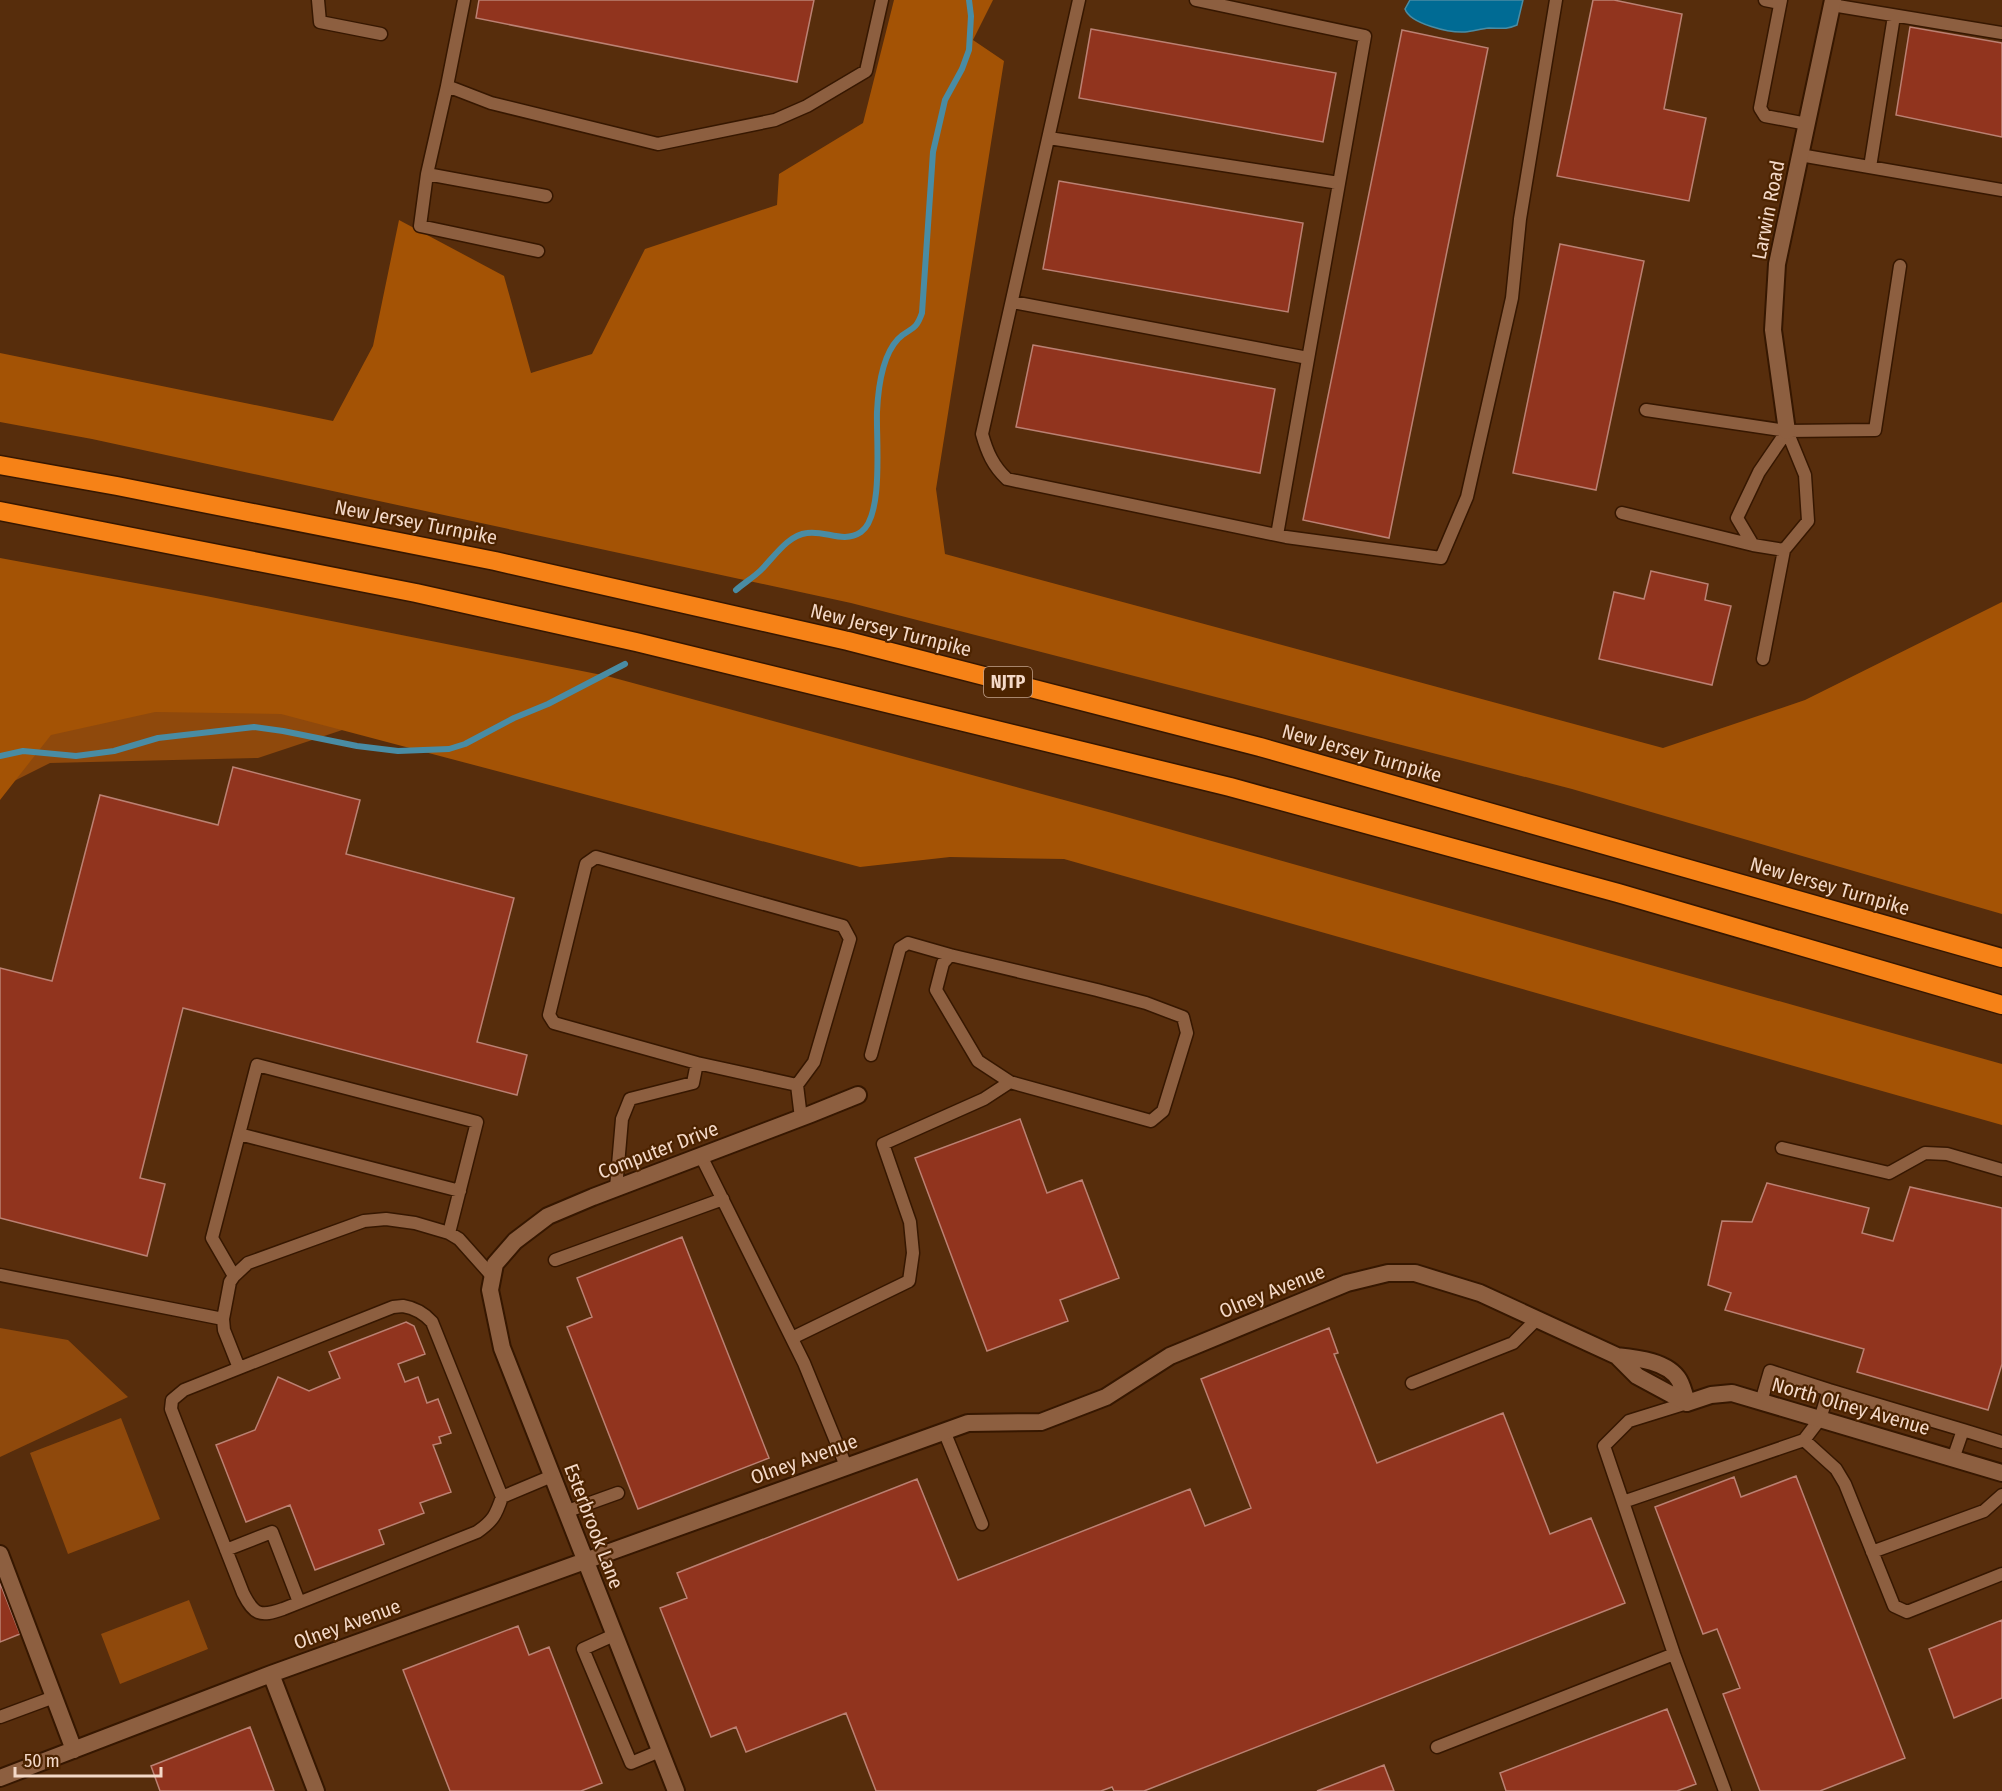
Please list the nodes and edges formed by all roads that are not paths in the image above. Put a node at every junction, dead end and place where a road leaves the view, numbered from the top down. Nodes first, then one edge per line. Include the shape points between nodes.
1 (318, 0) edge
2 (464, 0) edge
3 (882, 0) edge
4 (1079, 0) edge
5 (1196, 0) edge
6 (1556, 0) edge
7 (1765, 0) edge
8 (1780, 1) edge
9 (1832, 3) edge
10 (1894, 16) junction
11 (2002, 33) edge
12 (381, 34) dead end
13 (447, 86) junction
14 (1807, 124) junction
15 (1049, 138) junction
16 (1800, 156) junction
17 (1870, 167) junction
18 (427, 174) junction
19 (1339, 183) junction
20 (2002, 190) edge
21 (546, 196) dead end
22 (538, 251) dead end
23 (1900, 266) dead end
24 (1012, 302) junction
25 (1308, 358) junction
26 (1646, 410) dead end
27 (1787, 431) junction
28 (0, 465) edge
29 (0, 511) edge
30 (1622, 513) dead end
31 (1277, 535) junction
32 (1753, 545) junction
33 (1784, 550) junction
34 (1763, 659) dead end
35 (950, 955) junction
36 (2002, 958) edge
37 (2002, 1005) edge
38 (871, 1055) dead end
39 (697, 1063) junction
40 (1010, 1082) junction
41 (797, 1085) junction
42 (858, 1095) dead end
43 (801, 1118) junction
44 (239, 1134) junction
45 (1782, 1148) dead end
46 (701, 1156) junction
47 (2002, 1170) edge
48 (616, 1188) junction
49 (460, 1191) junction
50 (723, 1199) junction
51 (449, 1233) junction
52 (555, 1260) dead end
53 (0, 1275) edge
54 (493, 1275) junction
55 (234, 1276) junction
56 (222, 1318) junction
57 (1537, 1319) junction
58 (792, 1338) junction
59 (239, 1368) junction
60 (1412, 1383) dead end
61 (1829, 1390) junction
62 (1761, 1402) junction
63 (1687, 1403) junction
64 (1820, 1419) junction
65 (1963, 1430) junction
66 (944, 1431) junction
67 (1804, 1440) junction
68 (2002, 1442) edge
69 (1953, 1459) junction
70 (846, 1466) junction
71 (2002, 1473) edge
72 (552, 1476) junction
73 (618, 1493) dead end
74 (2002, 1495) edge
75 (502, 1497) junction
76 (1623, 1502) junction
77 (566, 1512) junction
78 (982, 1524) dead end
79 (226, 1550) junction
80 (1872, 1552) junction
81 (0, 1554) edge
82 (584, 1560) junction
83 (2002, 1574) edge
84 (299, 1602) junction
85 (614, 1635) junction
86 (1674, 1654) junction
87 (271, 1674) junction
88 (54, 1697) junction
89 (0, 1717) edge
90 (1437, 1746) dead end
91 (74, 1750) junction
92 (660, 1751) junction
93 (0, 1778) edge
94 (0, 1784) edge
95 (3, 1791) edge
96 (316, 1791) edge
97 (675, 1791) edge
98 (1725, 1791) edge

1 - 12 lane via 320,22
2 - 13 lane
3 - 13 lane via 866,71 807,106 774,120 658,144 491,103
4 - 15 lane
5 - 19 lane via 1365,36
6 - 31 lane via 1520,219 1512,298 1467,497 1441,558
7 - 8 lane
8 - 14 lane via 1760,108 1765,116
9 - 10 lane
9 - 14 street, Larwin Road
10 - 11 lane
10 - 17 lane
13 - 18 lane
14 - 16 street, Larwin Road
15 - 19 lane
15 - 24 lane
16 - 17 lane
16 - 27 street, Larwin Road via 1777,264 1773,330
17 - 20 lane
18 - 21 lane
18 - 22 lane via 420,226
19 - 25 lane
23 - 27 lane via 1875,430
24 - 25 lane
24 - 31 lane via 982,434 988,455 1007,479
25 - 31 lane
26 - 27 lane
27 - 32 lane via 1737,518
27 - 33 lane via 1805,475 1808,521
28 - 36 highway, New Jersey Turnpike / NJTP via 495,561 848,641 1260,747
29 - 37 highway, NJTP via 416,593 636,642 1230,788 1629,896
30 - 32 lane
32 - 33 lane
33 - 34 lane
35 - 38 lane via 908,943 900,948
35 - 40 lane via 943,963 936,990 978,1061
35 - 40 lane via 1146,1003 1183,1017 1186,1033 1163,1111 1150,1121
39 - 41 lane
39 - 41 lane via 554,1023 549,1015 586,864 596,857 843,926 850,939 814,1062
39 - 48 lane via 693,1083 630,1099 622,1119
40 - 58 lane via 984,1099 883,1144 910,1222 913,1253 909,1281
41 - 43 lane
42 - 43 street, Computer Drive
43 - 46 street, Computer Drive
44 - 49 lane
44 - 49 lane via 257,1065 477,1122
44 - 55 lane via 212,1238
45 - 47 lane via 1889,1173 1925,1153 1947,1154
46 - 48 street, Computer Drive
46 - 50 lane
48 - 54 street, Computer Drive via 548,1216 515,1241 495,1264
49 - 51 lane
50 - 52 lane
50 - 58 lane
51 - 54 lane
51 - 55 lane via 415,1222 364,1221 248,1263
53 - 56 lane
54 - 72 street, Esterbrook Lane via 490,1290 502,1348
55 - 56 lane
56 - 59 lane
57 - 60 lane via 1513,1344
57 - 63 street, Olney Avenue via 1617,1356 1637,1376
57 - 66 street, Olney Avenue via 1474,1290 1415,1273 1388,1273 1347,1283 1170,1356 1106,1396 1041,1422 968,1423
58 - 70 lane
59 - 75 lane via 393,1307 413,1308 432,1322
59 - 79 lane via 184,1390 172,1401 171,1409
61 - 62 lane via 1770,1371
61 - 64 lane
61 - 65 lane
62 - 63 street, North Olney Avenue via 1722,1393
62 - 64 street, North Olney Avenue
63 - 76 lane via 1629,1421 1604,1446
64 - 67 lane
64 - 69 street, North Olney Avenue
65 - 68 lane
65 - 69 lane
66 - 70 street, Olney Avenue
66 - 78 lane
67 - 76 lane
67 - 80 lane via 1836,1469
69 - 71 street, North Olney Avenue
70 - 82 street, Olney Avenue
72 - 75 lane
72 - 77 street, Esterbrook Lane
73 - 77 lane
74 - 80 lane via 1984,1511
75 - 84 lane via 496,1514 477,1532
76 - 86 lane
77 - 82 street, Esterbrook Lane
79 - 84 lane via 250,1607 258,1613 270,1613
79 - 84 lane via 272,1532
80 - 83 lane via 1894,1606 1907,1612
81 - 88 street
82 - 85 street, Esterbrook Lane
82 - 87 street, Olney Avenue
85 - 92 street, Esterbrook Lane
85 - 92 lane via 583,1649 631,1763
86 - 90 lane
86 - 98 lane
87 - 91 street, Olney Avenue
87 - 96 street
88 - 89 lane
88 - 91 street
91 - 93 street, Olney Avenue
92 - 97 street, Esterbrook Lane
94 - 95 street

